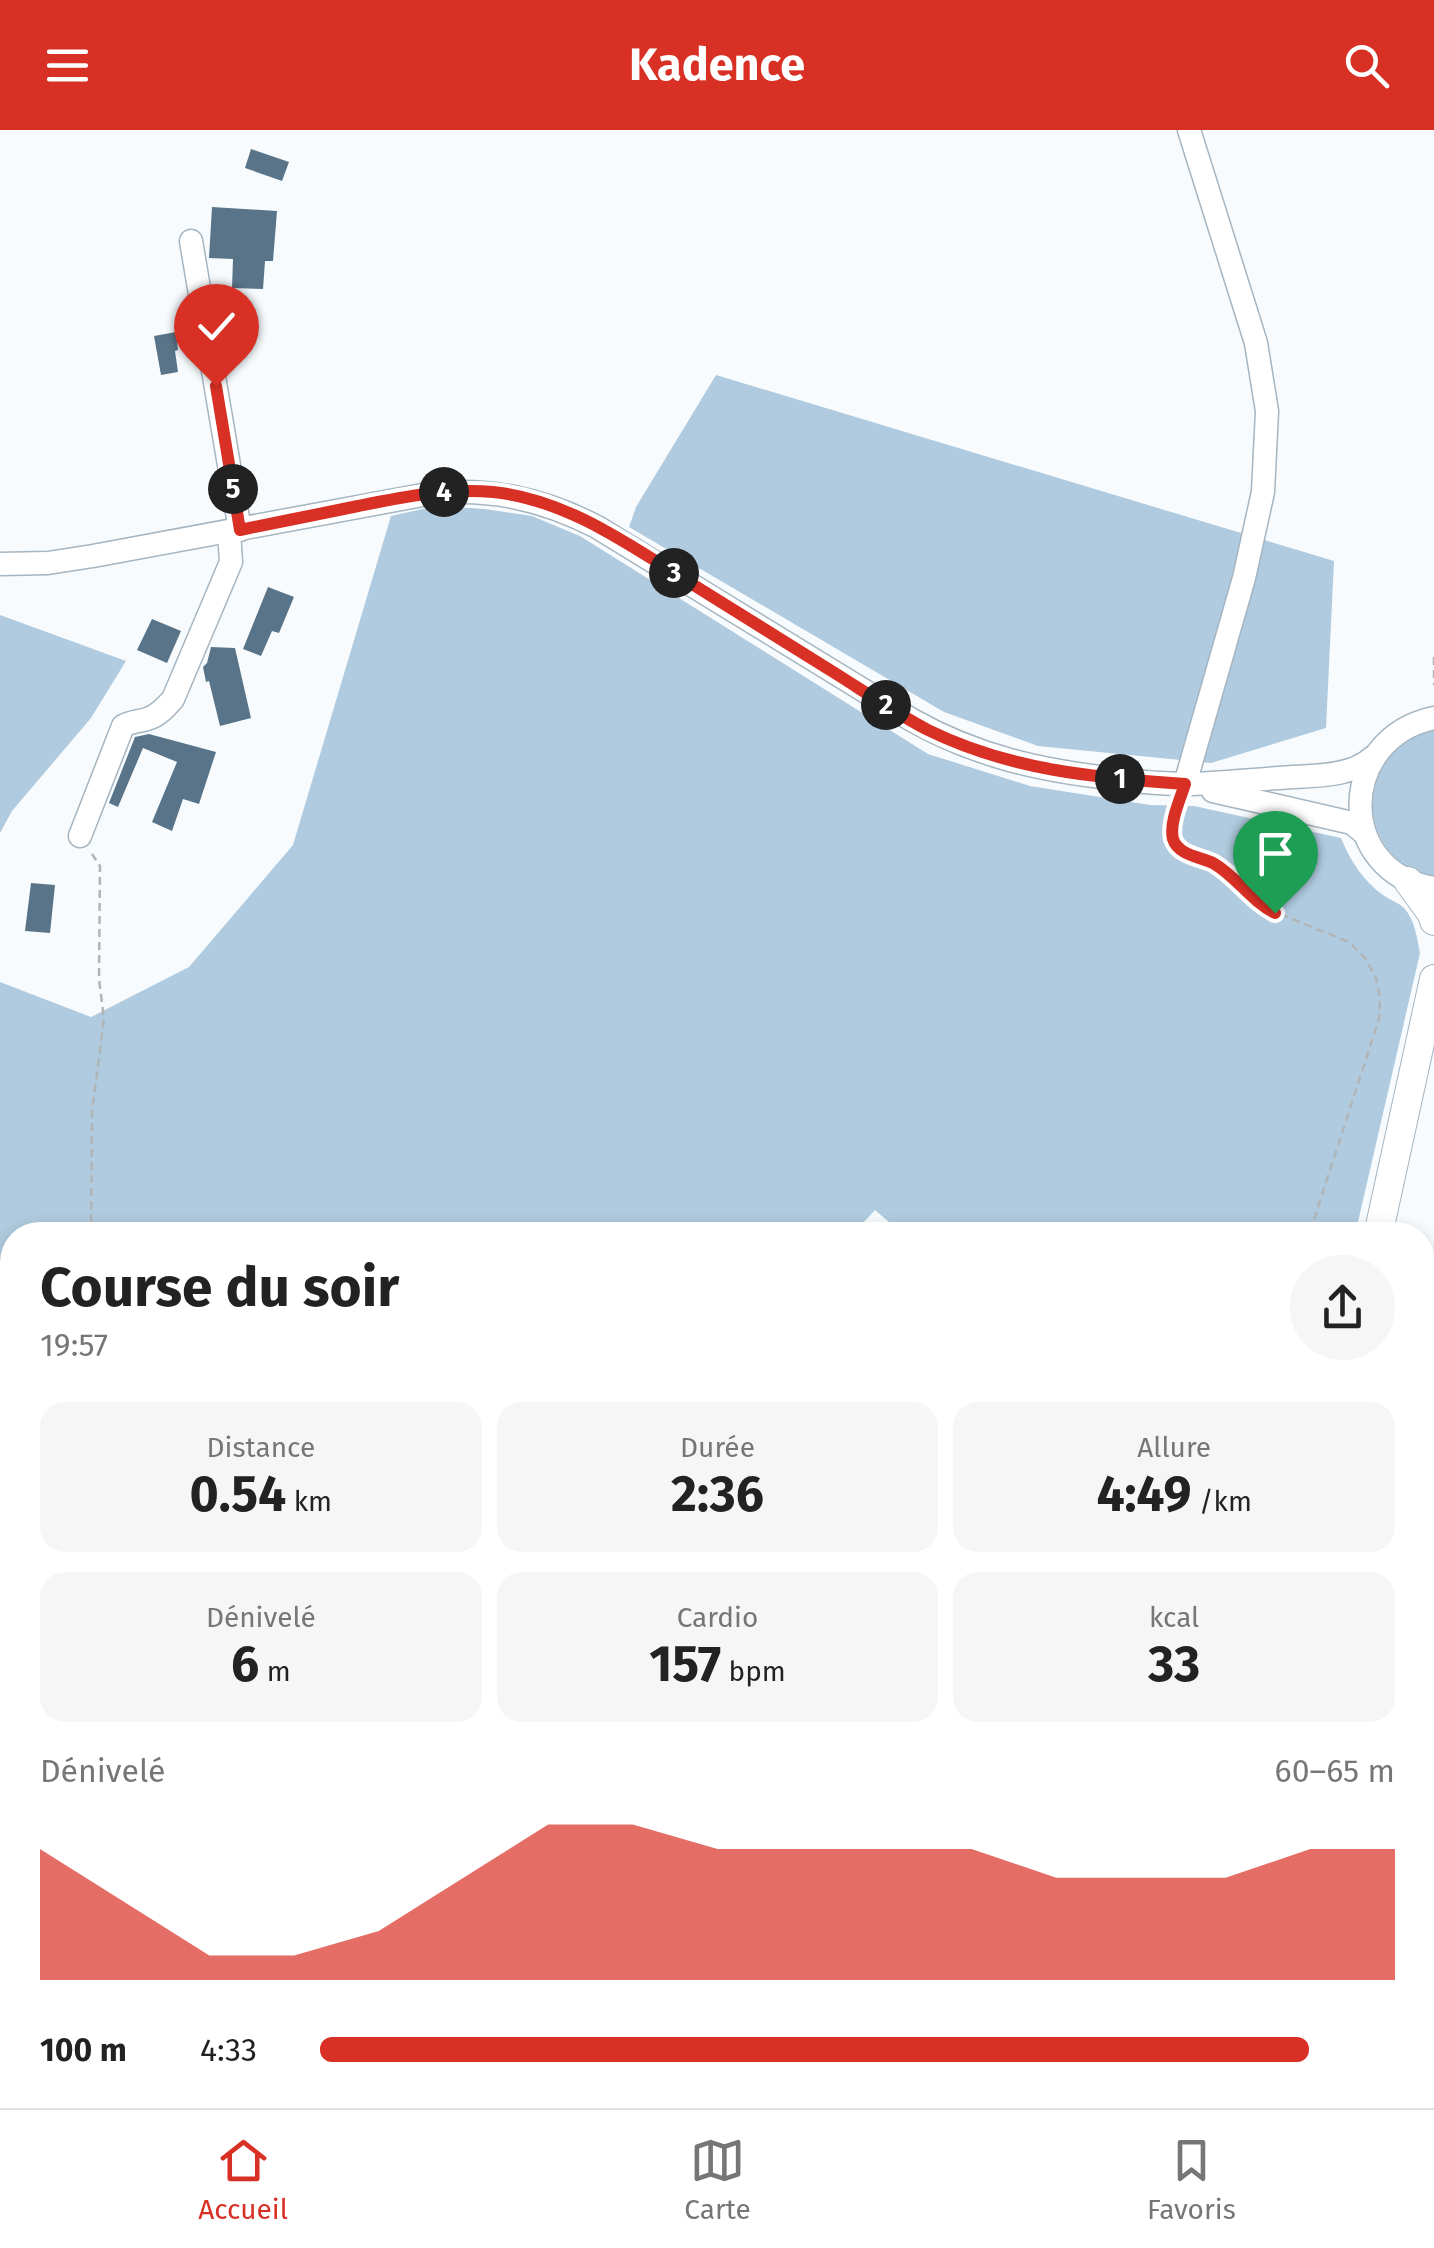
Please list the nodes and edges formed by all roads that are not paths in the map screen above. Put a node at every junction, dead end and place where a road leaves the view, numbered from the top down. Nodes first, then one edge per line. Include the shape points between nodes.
1 (1189, 130) edge
2 (191, 241) dead end
3 (234, 531) junction
4 (0, 564) edge
5 (1434, 718) edge
6 (1373, 757) junction
7 (1185, 784) junction
8 (1366, 834) junction
9 (80, 836) road end
10 (1421, 884) edge
11 (1434, 922) edge
12 (1434, 979) edge
13 (1381, 1222) edge

1 - 7 street via 1256,343 1266,411 1263,492
2 - 3 street
3 - 4 street via 63,561
3 - 7 street via 451,491 536,501 598,527 954,741 1034,768
3 - 9 street via 231,562 174,698 158,714 123,726
5 - 6 street via 1401,730
6 - 7 street via 1356,769 1327,774
6 - 8 street via 1362,781
7 - 8 street via 1352,823
8 - 10 street via 1383,861
10 - 11 main road
12 - 13 main road

